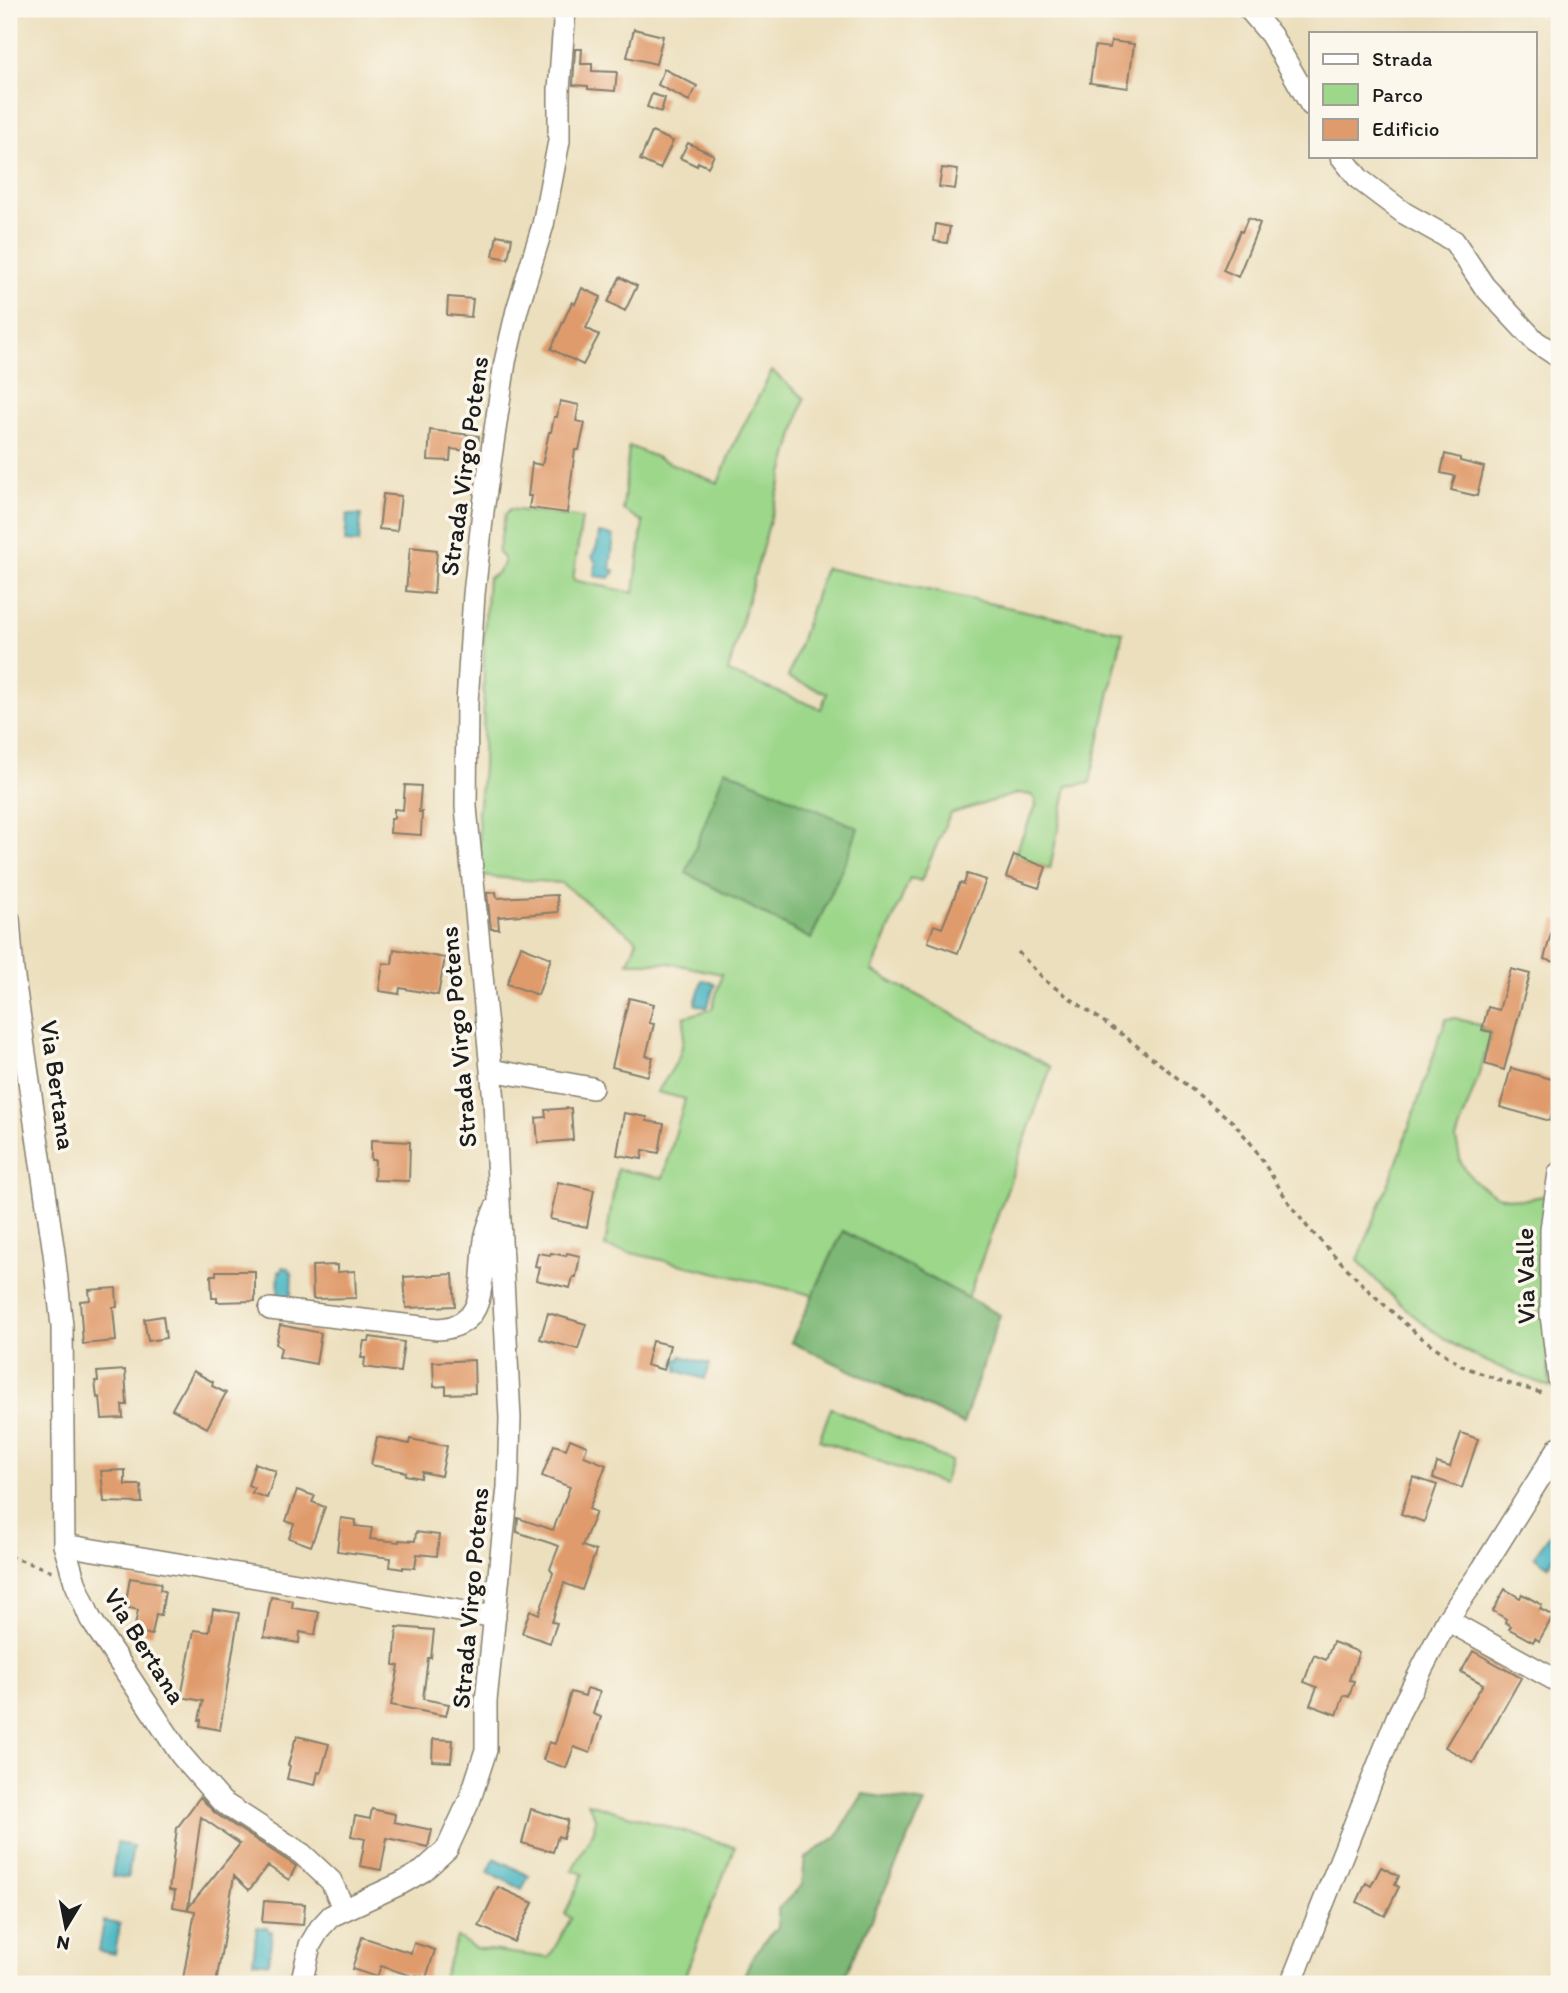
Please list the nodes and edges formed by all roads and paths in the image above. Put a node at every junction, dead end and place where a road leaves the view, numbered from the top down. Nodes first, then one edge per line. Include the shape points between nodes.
1 (565, 9) edge
2 (1249, 9) edge
3 (1309, 102) edge
4 (1343, 158) edge
5 (1559, 357) edge
6 (9, 919) edge
7 (1018, 952) dead end
8 (10, 957) edge
9 (491, 1070) junction
10 (592, 1088) dead end
11 (1559, 1173) edge
12 (499, 1199) junction
13 (270, 1309) dead end
14 (1554, 1387) edge
15 (1559, 1447) edge
16 (64, 1545) junction
17 (9, 1556) edge
18 (75, 1582) junction
19 (495, 1617) junction
20 (1447, 1620) junction
21 (1559, 1682) edge
22 (344, 1909) junction
23 (301, 1984) edge
24 (1291, 1984) edge

1 - 9 street, Strada Virgo Potens via 559,141 543,225 505,362 474,594 466,807
2 - 3 street via 1271,35
4 - 5 street via 1359,179 1404,213 1454,241 1484,286 1535,341
6 - 8 street, Via Bertana
7 - 14 path via 1047,982 1233,1122 1309,1229 1419,1336 1462,1366 1504,1382
8 - 16 street, Via Bertana via 62,1326
9 - 10 street
9 - 12 street, Strada Virgo Potens
11 - 14 street, Via Valle via 1551,1229
12 - 13 street via 485,1237 477,1304 464,1323 438,1329
12 - 19 street, Strada Virgo Potens via 510,1448
15 - 20 street
16 - 18 street, Via Bertana
16 - 19 street
17 - 18 path
18 - 22 street, Via Bertana via 90,1618 181,1755 222,1802 302,1854 331,1881
19 - 22 street, Strada Virgo Potens via 486,1751 447,1849 402,1884
20 - 21 street
20 - 24 street via 1398,1715
22 - 23 street, Strada Virgo Potens via 331,1916 310,1945

